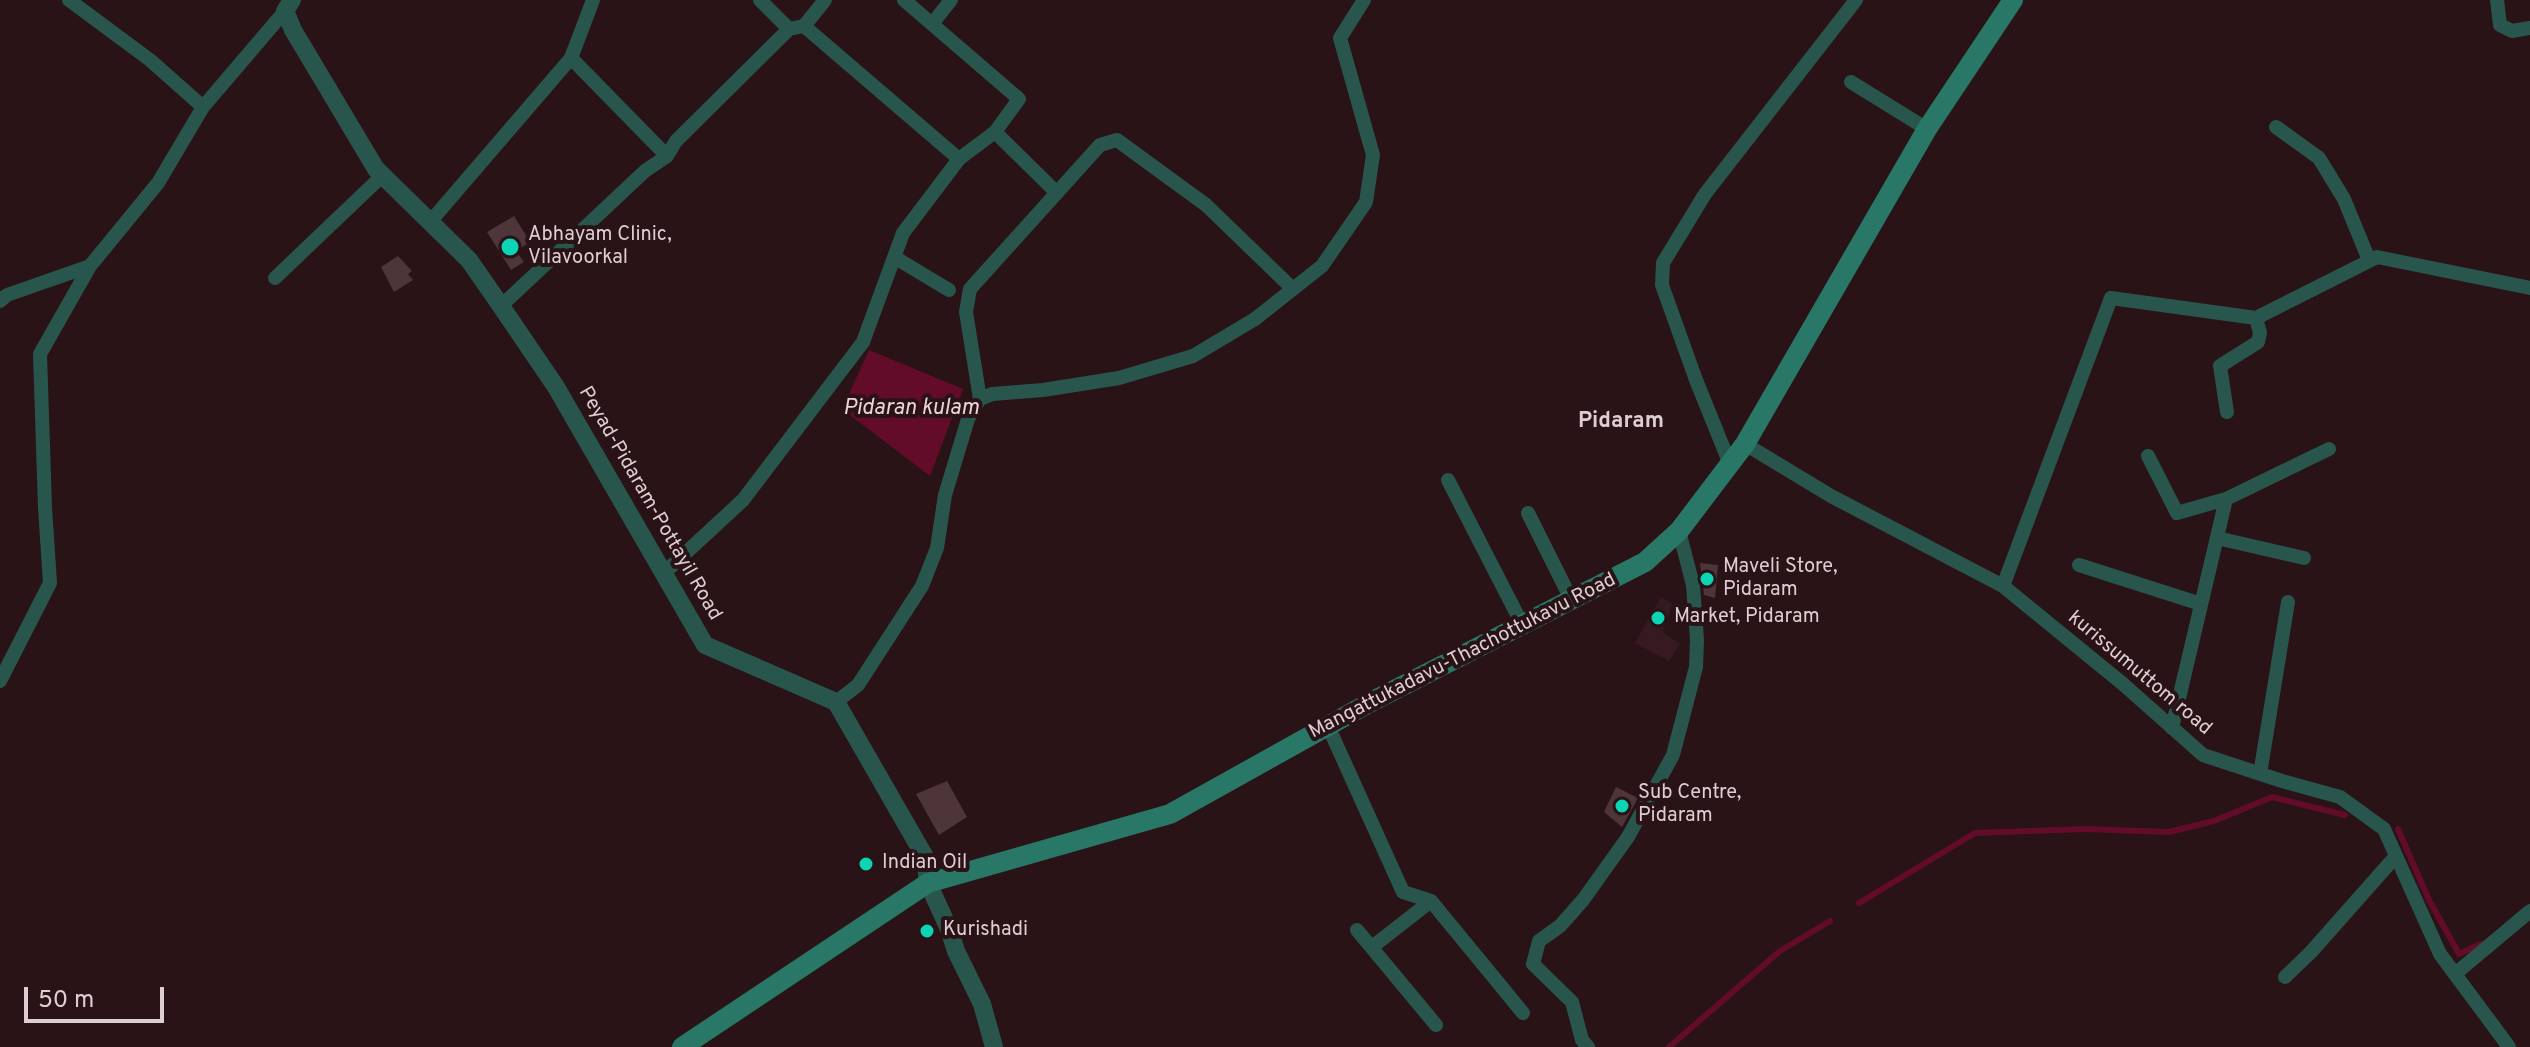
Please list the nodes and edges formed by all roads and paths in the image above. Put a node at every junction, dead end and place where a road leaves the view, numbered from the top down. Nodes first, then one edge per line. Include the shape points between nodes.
1 (69, 0) edge
2 (593, 0) edge
3 (760, 0) edge
4 (825, 0) edge
5 (904, 0) edge
6 (951, 0) edge
7 (1364, 0) edge
8 (1856, 0) edge
9 (2013, 0) edge
10 (2497, 0) edge
11 (288, 6) edge
12 (932, 24) junction
13 (804, 26) junction
14 (2530, 28) edge
15 (789, 29) junction
16 (571, 58) junction
17 (1851, 82) dead end
18 (203, 107) junction
19 (2276, 127) dead end
20 (1927, 129) junction
21 (995, 132) junction
22 (667, 156) junction
23 (959, 159) junction
24 (382, 176) junction
25 (1057, 193) junction
26 (430, 222) junction
27 (894, 257) junction
28 (2369, 260) junction
29 (90, 266) junction
30 (275, 278) dead end
31 (2530, 288) edge
32 (1293, 289) junction
33 (949, 290) dead end
34 (0, 301) edge
35 (501, 306) junction
36 (2256, 318) junction
37 (980, 399) junction
38 (2227, 412) dead end
39 (1745, 444) junction
40 (2329, 449) dead end
41 (2148, 456) dead end
42 (1730, 464) junction
43 (1448, 480) dead end
44 (2226, 499) junction
45 (1528, 513) dead end
46 (1679, 531) junction
47 (2217, 538) junction
48 (2304, 558) dead end
49 (2079, 565) dead end
50 (664, 573) junction
51 (2003, 586) junction
52 (1572, 601) junction
53 (2288, 602) dead end
54 (2201, 604) junction
55 (1523, 626) junction
56 (0, 681) edge
57 (836, 702) junction
58 (1328, 726) junction
59 (2172, 728) junction
60 (2260, 774) junction
61 (2396, 856) junction
62 (928, 883) junction
63 (1431, 901) junction
64 (2530, 911) edge
65 (1357, 930) dead end
66 (1372, 947) junction
67 (2455, 974) junction
68 (2285, 977) dead end
69 (1523, 1013) dead end
70 (1436, 1025) dead end
71 (682, 1047) edge
72 (994, 1047) edge
73 (1588, 1047) edge
74 (2509, 1047) edge

1 - 18 street
2 - 16 street
3 - 15 street
4 - 13 street
5 - 12 street
6 - 12 street
7 - 32 street via 1340,38 1373,155 1366,202 1322,266
8 - 42 street via 1705,194 1663,263 1662,285
9 - 20 main road, Mangattukadavu-Thachottukavu Road
10 - 14 street via 2500,25 2512,31
11 - 18 street
11 - 24 street, Peyad-Pidaram-Pottayil Road via 293,30
12 - 21 street via 1019,99
13 - 15 street
13 - 23 street
15 - 22 street
16 - 22 street
16 - 26 street
17 - 20 street
18 - 29 street via 158,183
19 - 28 street via 2319,158 2344,199
20 - 39 main road, Mangattukadavu-Thachottukavu Road
21 - 23 street
21 - 25 street
22 - 35 street
23 - 27 street via 903,233
24 - 26 street, Peyad-Pidaram-Pottayil Road
24 - 30 street
25 - 32 street via 1100,145 1117,140 1206,205
25 - 37 street via 970,289 966,312
26 - 35 street, Peyad-Pidaram-Pottayil Road via 469,260
27 - 33 street
27 - 50 street via 863,342 743,500
28 - 31 street via 2377,257
28 - 36 street
29 - 34 street
29 - 56 street via 40,354 50,583
32 - 37 street via 1193,356 1119,378
35 - 50 street, Peyad-Pidaram-Pottayil Road via 556,387
36 - 38 street via 2258,342 2220,366
36 - 51 street via 2111,298
37 - 57 street via 963,434 937,548 922,586 858,685
39 - 42 main road, Mangattukadavu-Thachottukavu Road
39 - 51 street, kurissumuttom road via 1831,496
40 - 44 street
41 - 44 street via 2177,513
42 - 46 main road, Mangattukadavu-Thachottukavu Road
43 - 55 street
44 - 47 street
45 - 52 street
46 - 52 main road, Mangattukadavu-Thachottukavu Road via 1645,562
46 - 73 street via 1693,585 1697,640 1696,667 1673,755 1628,837 1583,900 1539,941 1533,964 1572,1002
47 - 48 street
47 - 54 street
49 - 54 street
50 - 57 street, Peyad-Pidaram-Pottayil Road via 705,645
51 - 59 street, kurissumuttom road
52 - 55 main road, Mangattukadavu-Thachottukavu Road
53 - 60 street
54 - 59 street
55 - 58 main road, Mangattukadavu-Thachottukavu Road
57 - 62 street via 925,857
58 - 62 main road, Mangattukadavu-Thachottukavu Road via 1170,814
58 - 63 street via 1403,892
59 - 60 street, kurissumuttom road via 2203,755
60 - 61 street, kurissumuttom road via 2340,797 2384,829
61 - 67 street, kurissumuttom road via 2440,954
61 - 68 street
62 - 71 main road, Mangattukadavu-Thachottukavu Road
62 - 72 street via 982,1004
63 - 66 street
63 - 69 street
64 - 67 street
65 - 66 street
66 - 70 street
67 - 74 street, kurissumuttom road

